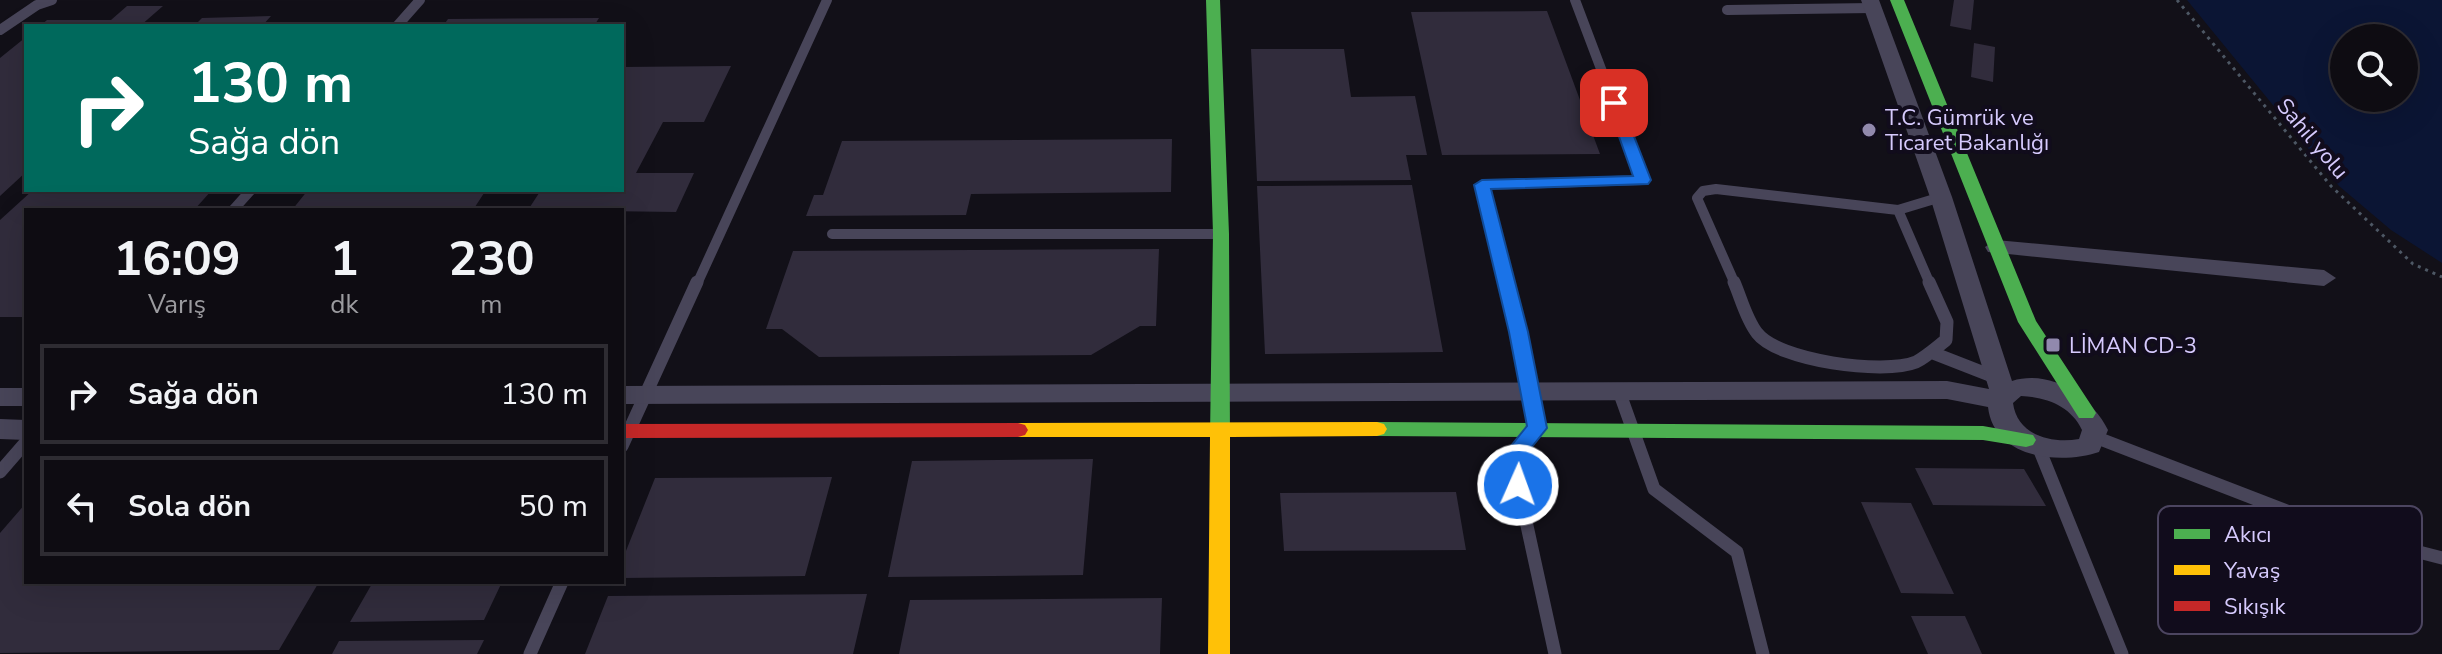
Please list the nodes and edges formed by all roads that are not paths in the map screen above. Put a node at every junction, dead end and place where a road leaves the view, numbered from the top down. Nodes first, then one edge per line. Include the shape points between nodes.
1 (52, 0) edge
2 (420, 0) edge
3 (827, 0) edge
4 (1213, 0) edge
5 (1575, 0) edge
6 (1897, 0) edge
7 (1872, 4) edge
8 (1727, 10) dead end
9 (399, 24) edge
10 (0, 30) edge
11 (249, 192) edge
12 (1941, 197) junction
13 (235, 208) edge
14 (1898, 210) junction
15 (832, 234) dead end
16 (1221, 234) junction
17 (1996, 247) junction
18 (2324, 278) dead end
19 (1933, 353) junction
20 (1220, 390) junction
21 (2000, 391) junction
22 (1530, 394) junction
23 (1620, 394) junction
24 (634, 395) edge
25 (0, 397) edge
26 (24, 397) edge
27 (2090, 425) junction
28 (1537, 428) junction
29 (0, 429) edge
30 (1218, 429) junction
31 (24, 430) edge
32 (1634, 430) junction
33 (624, 436) edge
34 (2032, 443) junction
35 (24, 444) edge
36 (0, 472) edge
37 (2280, 506) edge
38 (2422, 553) edge
39 (2442, 558) edge
40 (561, 584) edge
41 (530, 654) edge
42 (1219, 654) edge
43 (1555, 654) edge
44 (1763, 654) edge
45 (2122, 654) edge

1 - 10 lane
2 - 9 lane
3 - 24 lane
4 - 16 street
5 - 22 lane via 1643,180 1482,185
6 - 17 street
7 - 8 lane
7 - 12 street
11 - 13 lane
12 - 14 lane
12 - 21 street
14 - 19 lane via 1947,322 1946,340
14 - 19 lane via 1716,189 1697,198 1756,332 1773,348 1799,358 1883,366 1915,362
15 - 16 lane
16 - 20 street
17 - 18 street
17 - 27 street via 2027,322
19 - 21 lane
20 - 22 street
20 - 24 street
20 - 30 street
21 - 23 street
21 - 27 street via 2050,391
21 - 34 street via 2003,420
22 - 23 street
22 - 28 street
23 - 32 lane
24 - 33 lane
25 - 26 street
27 - 34 street via 2090,445 2069,452
27 - 37 lane
28 - 30 street
28 - 32 street
28 - 43 lane via 1512,457
29 - 31 street
30 - 33 street
30 - 42 street
32 - 34 street via 1983,433
32 - 44 lane via 1654,489 1737,552
34 - 45 lane
35 - 36 lane
38 - 39 lane
40 - 41 lane

